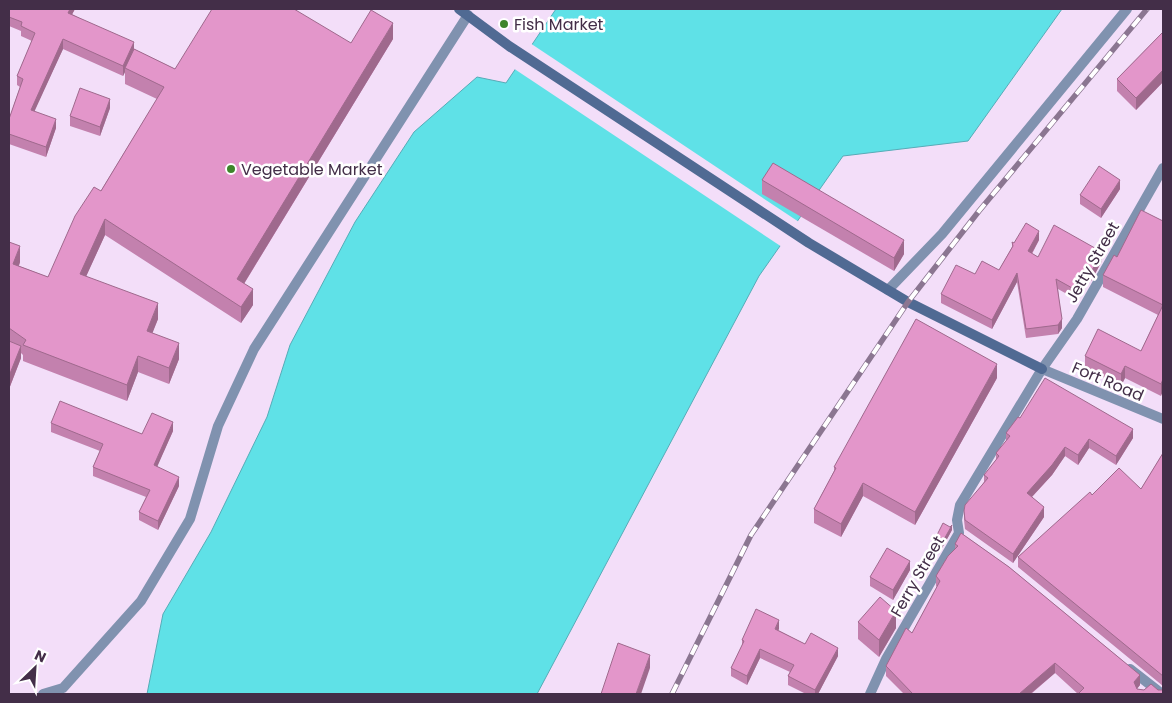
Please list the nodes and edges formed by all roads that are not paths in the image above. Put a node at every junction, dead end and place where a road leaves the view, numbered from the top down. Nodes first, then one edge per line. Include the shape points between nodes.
1 (459, 9) edge
2 (1127, 9) edge
3 (468, 15) junction
4 (1163, 168) edge
5 (888, 290) junction
6 (1042, 369) junction
7 (1163, 419) edge
8 (1119, 660) edge
9 (1149, 685) junction
10 (43, 694) edge
11 (870, 694) edge
12 (1141, 694) edge
13 (1162, 694) edge

1 - 3 street
2 - 5 street via 942,234
3 - 5 street via 509,46 809,243
3 - 10 street via 254,349 218,426 190,520 142,601 64,688
4 - 6 street, Jetty Street via 1077,319
5 - 6 street
6 - 7 street, Fort Road
6 - 11 street, Ferry Street via 960,505 957,520 963,536 886,659
8 - 9 street
9 - 12 street
9 - 13 street

